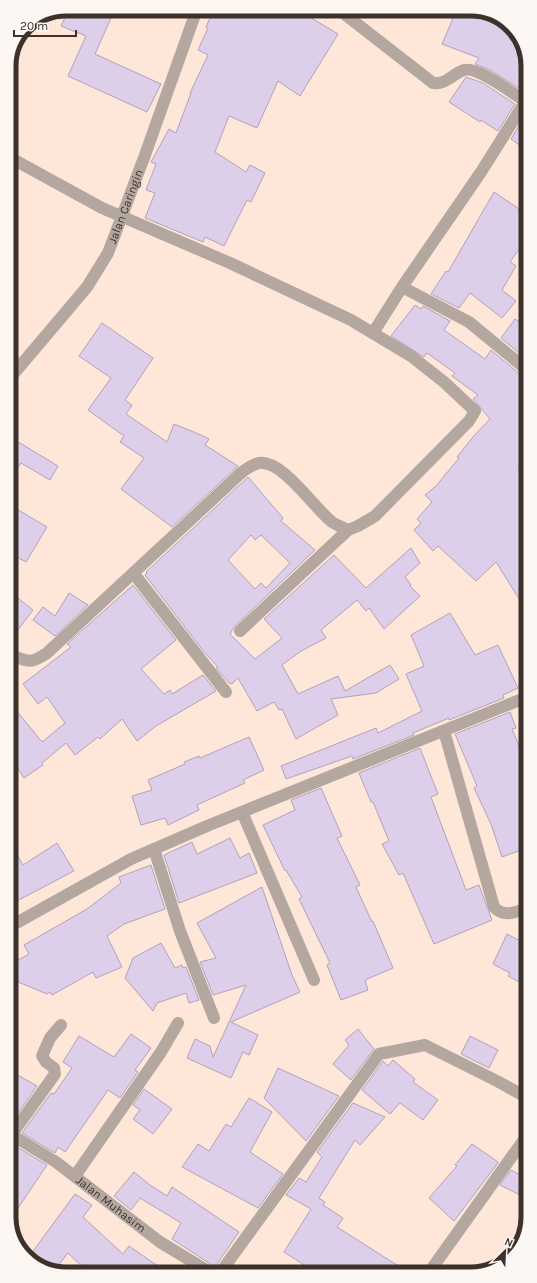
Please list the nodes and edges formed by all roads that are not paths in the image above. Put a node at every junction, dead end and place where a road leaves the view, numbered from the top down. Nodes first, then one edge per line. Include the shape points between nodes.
1 (194, 16) edge
2 (347, 16) edge
3 (521, 100) edge
4 (521, 108) edge
5 (16, 161) edge
6 (122, 217) junction
7 (402, 287) junction
8 (373, 333) junction
9 (521, 365) edge
10 (16, 371) edge
11 (348, 530) junction
12 (134, 574) junction
13 (240, 631) dead end
14 (16, 657) edge
15 (226, 692) dead end
16 (521, 699) edge
17 (444, 731) junction
18 (242, 812) junction
19 (154, 850) junction
20 (521, 910) edge
21 (16, 923) edge
22 (314, 980) dead end
23 (214, 1018) dead end
24 (178, 1023) dead end
25 (61, 1026) dead end
26 (521, 1094) edge
27 (16, 1129) edge
28 (16, 1137) edge
29 (521, 1144) edge
30 (75, 1176) junction
31 (201, 1267) edge
32 (224, 1267) edge
33 (433, 1267) edge

1 - 6 street, Jalan Caringin
2 - 3 street via 432,82 444,82 464,70 475,71
4 - 7 street
5 - 6 street
6 - 8 street via 285,288
6 - 10 street, Jalan Caringin via 108,253 87,287
7 - 8 street
7 - 9 street via 469,322
8 - 11 street via 411,356 444,382 475,412 470,421 375,516
11 - 12 street via 333,523 281,471 269,464 259,463 242,472
11 - 13 street
12 - 14 street via 47,653 35,661
12 - 15 street
16 - 17 street
17 - 18 street
17 - 20 street via 494,908 505,914
18 - 19 street
18 - 22 street
19 - 21 street via 111,869
19 - 23 street via 180,931
24 - 30 street via 161,1052
25 - 27 street via 50,1038 42,1056 54,1068 55,1074
26 - 32 street via 425,1045 379,1054
28 - 30 street, Jalan Muhasim
29 - 33 street
30 - 31 street, Jalan Muhasim via 138,1227

